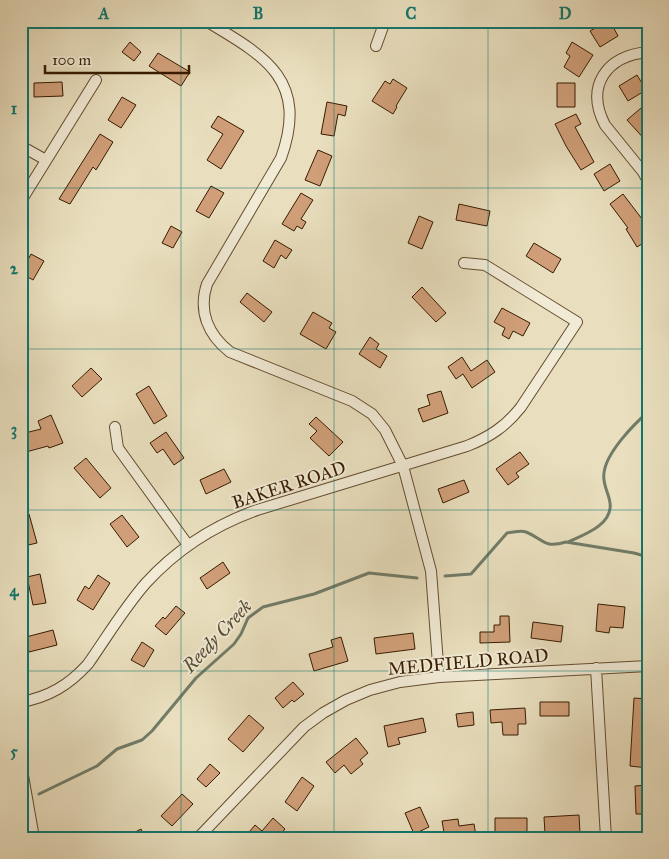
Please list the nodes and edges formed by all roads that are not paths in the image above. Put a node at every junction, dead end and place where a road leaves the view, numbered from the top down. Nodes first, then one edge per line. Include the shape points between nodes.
1 (206, 21) edge
2 (385, 21) edge
3 (376, 46) dead end
4 (648, 52) edge
5 (96, 80) dead end
6 (21, 146) edge
7 (46, 160) junction
8 (648, 181) edge
9 (21, 201) edge
10 (464, 263) dead end
11 (115, 427) dead end
12 (403, 466) junction
13 (188, 545) junction
14 (648, 666) edge
15 (596, 668) junction
16 (440, 677) junction
17 (21, 702) edge
18 (21, 764) edge
19 (34, 838) edge
20 (198, 838) edge
21 (606, 838) edge

1 - 12 street via 251,48 271,66 284,88 290,122 277,165 207,284 204,304 209,329 230,352 352,401 372,414 385,430
2 - 3 street
4 - 8 street via 629,54 608,68 600,83 598,101 605,126
5 - 7 street
6 - 7 street
7 - 9 street
10 - 12 street, BAKER ROAD via 485,265 577,322 521,407 503,426 467,446
11 - 13 street via 118,448
12 - 13 street, BAKER ROAD via 257,510 226,522
12 - 16 street via 431,571
13 - 17 street, BAKER ROAD via 146,583 78,675 47,695
14 - 15 street, MEDFIELD ROAD
15 - 16 street, MEDFIELD ROAD
15 - 21 street
16 - 20 street, MEDFIELD ROAD via 384,685 323,713 304,727
18 - 19 street

